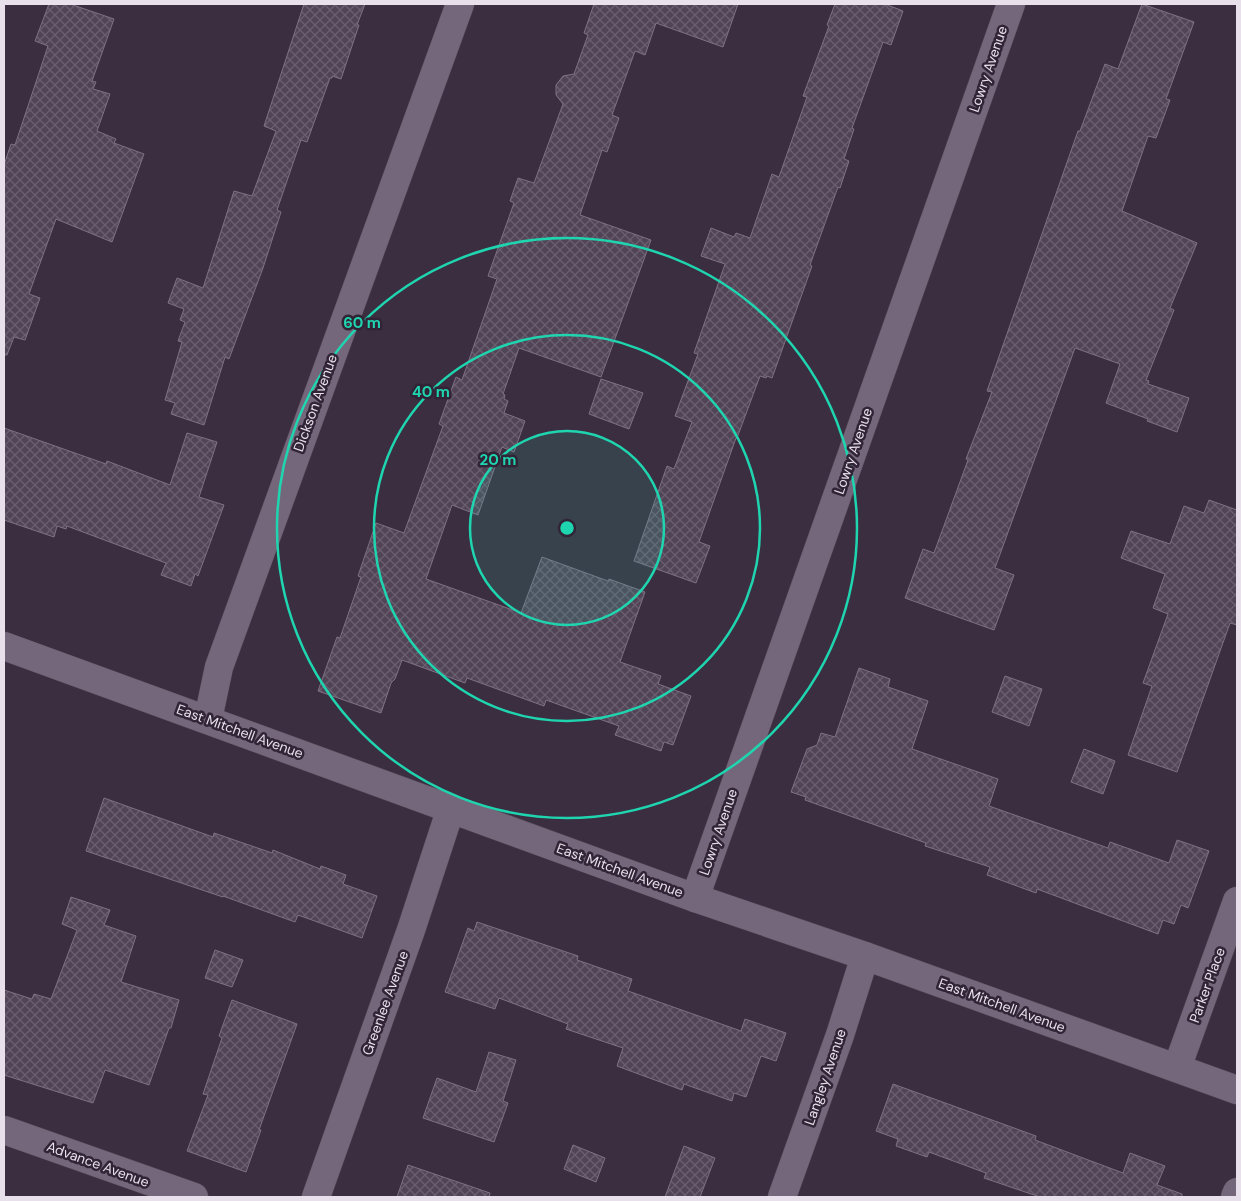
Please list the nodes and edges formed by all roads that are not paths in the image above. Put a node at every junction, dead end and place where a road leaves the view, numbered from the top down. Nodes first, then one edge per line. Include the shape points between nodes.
1 (460, 4) edge
2 (1011, 4) edge
3 (4, 646) edge
4 (208, 719) junction
5 (451, 808) junction
6 (695, 898) junction
7 (1237, 901) edge
8 (865, 956) junction
9 (1177, 1068) junction
10 (1237, 1090) edge
11 (4, 1130) edge
12 (1237, 1192) edge
13 (194, 1197) edge
14 (316, 1197) edge
15 (782, 1197) edge
16 (1235, 1197) edge

1 - 4 street, Dickson Avenue via 218,667
2 - 6 street, Lowry Avenue
3 - 4 street, East Mitchell Avenue
4 - 5 street, East Mitchell Avenue
5 - 6 street, East Mitchell Avenue
5 - 14 street, Greenlee Avenue
6 - 8 street, East Mitchell Avenue
7 - 9 street, Parker Place
8 - 9 street, East Mitchell Avenue
8 - 15 street, Langley Avenue
9 - 10 street, East Mitchell Avenue
11 - 13 street, Advance Avenue
12 - 16 street

